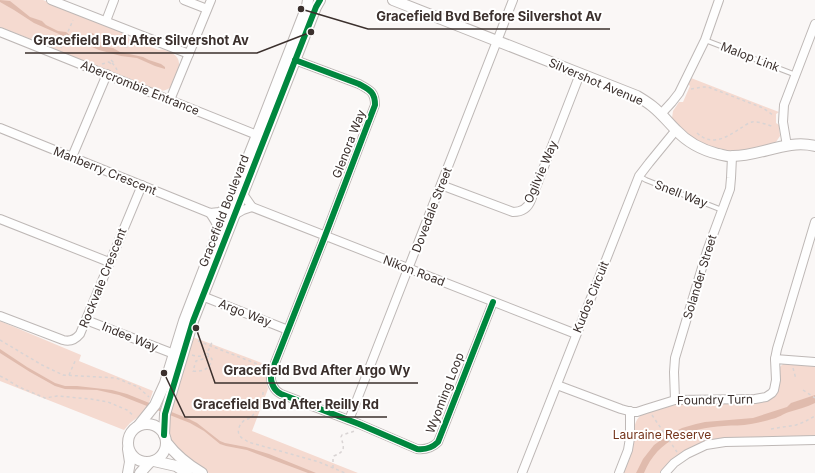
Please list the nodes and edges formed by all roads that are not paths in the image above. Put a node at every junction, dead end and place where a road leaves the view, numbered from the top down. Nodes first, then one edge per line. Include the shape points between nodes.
1 (51, 0) edge
2 (114, 0) edge
3 (184, 0) edge
4 (211, 0) edge
5 (308, 0) edge
6 (320, 0) edge
7 (393, 0) edge
8 (513, 0) edge
9 (719, 0) edge
10 (415, 4) edge
11 (207, 9) junction
12 (106, 21) junction
13 (815, 24) edge
14 (0, 32) edge
15 (705, 40) junction
16 (497, 42) junction
17 (812, 42) edge
18 (189, 54) junction
19 (295, 60) junction
20 (108, 71) junction
21 (580, 74) junction
22 (796, 75) junction
23 (170, 100) junction
24 (661, 114) junction
25 (0, 128) edge
26 (676, 130) junction
27 (257, 135) junction
28 (787, 146) junction
29 (815, 146) edge
30 (72, 157) junction
31 (732, 157) junction
32 (640, 176) junction
33 (142, 185) junction
34 (441, 185) junction
35 (243, 194) junction
36 (252, 207) junction
37 (722, 210) junction
38 (232, 211) junction
39 (210, 213) junction
40 (0, 219) edge
41 (815, 222) edge
42 (219, 230) junction
43 (326, 236) junction
44 (109, 262) junction
45 (409, 269) junction
46 (202, 296) junction
47 (493, 302) junction
48 (0, 316) edge
49 (86, 320) junction
50 (288, 330) junction
51 (576, 334) junction
52 (174, 354) junction
53 (775, 359) junction
54 (815, 362) edge
55 (557, 384) junction
56 (675, 400) junction
57 (630, 411) junction
58 (349, 420) junction
59 (138, 422) junction
60 (165, 438) junction
61 (815, 440) edge
62 (128, 448) junction
63 (152, 461) junction
64 (128, 473) edge
65 (140, 473) edge
66 (188, 473) edge
67 (202, 473) edge
68 (522, 473) edge
69 (619, 473) edge
70 (665, 473) edge

1 - 12 street
2 - 12 street
3 - 11 street
4 - 11 street
5 - 27 street, Gracefield Boulevard
6 - 19 street, Gracefield Boulevard
7 - 10 street, Silvershot Avenue
8 - 16 street, Dovedale Street
9 - 15 street
10 - 16 street, Silvershot Avenue
11 - 18 street
12 - 18 street
13 - 17 street
14 - 20 street, Abercrombie Entrance
15 - 22 lane, Malop Link
15 - 24 street via 676,98
16 - 21 street, Silvershot Avenue
16 - 34 street, Dovedale Street
17 - 22 street
18 - 23 street
19 - 35 street, Gracefield Boulevard
19 - 43 street, Glenora Way via 359,84 372,92 375,98 375,107
20 - 23 street, Abercrombie Entrance
20 - 30 street
21 - 24 street, Silvershot Avenue via 637,96
21 - 34 street, Ogilvie Way via 528,206 513,212
22 - 28 street via 782,113
23 - 27 street, Abercrombie Entrance
24 - 26 street, Silvershot Avenue
25 - 30 street, Manberry Crescent
26 - 31 street, Silvershot Avenue via 703,149
26 - 32 street, Kudos Circuit
27 - 38 street, Gracefield Boulevard
28 - 29 street, Silvershot Avenue
28 - 31 street, Silvershot Avenue
30 - 33 street, Manberry Crescent
31 - 37 street, Solander Street via 730,189
32 - 37 lane, Snell Way
32 - 51 street, Kudos Circuit
33 - 39 street, Manberry Crescent
33 - 44 street, Rockvale Crescent
34 - 45 street, Dovedale Street
35 - 36 street
35 - 38 street, Gracefield Boulevard
36 - 38 street
36 - 43 street, Nikon Road
37 - 56 street, Solander Street via 675,358
38 - 39 street
38 - 42 street, Gracefield Boulevard
38 - 46 street, Gracefield Boulevard
39 - 42 street
40 - 44 street
41 - 53 street, Foundry Turn
42 - 52 street, Gracefield Boulevard
43 - 45 street, Nikon Road
43 - 50 street, Wyoming Loop
44 - 49 street, Rockvale Crescent
45 - 47 street, Nikon Road
45 - 58 street, Dovedale Street
46 - 50 street, Argo Way
46 - 60 street, Gracefield Boulevard via 165,414
47 - 51 street, Nikon Road
47 - 58 street, Wyoming Loop via 438,442 423,450 417,449
48 - 49 street, Rockvale Crescent via 66,341 79,336
49 - 52 street, Indee Way
50 - 58 street, Wyoming Loop via 271,375 276,391
51 - 55 street, Kudos Circuit
52 - 59 street, Gracefield Boulevard via 157,401 151,411
53 - 54 street
53 - 56 street, Foundry Turn via 775,387 766,397
55 - 57 street, Foundry Turn
55 - 68 street, Kudos Circuit
56 - 57 street, Foundry Turn via 646,410
57 - 69 street via 629,444
59 - 60 street via 154,425
59 - 62 street via 129,435
60 - 63 street via 166,448 160,457
60 - 67 street via 172,450
61 - 70 street via 725,442 706,445 682,457
62 - 63 street via 138,460
62 - 64 street
63 - 65 street
63 - 66 street via 176,466

